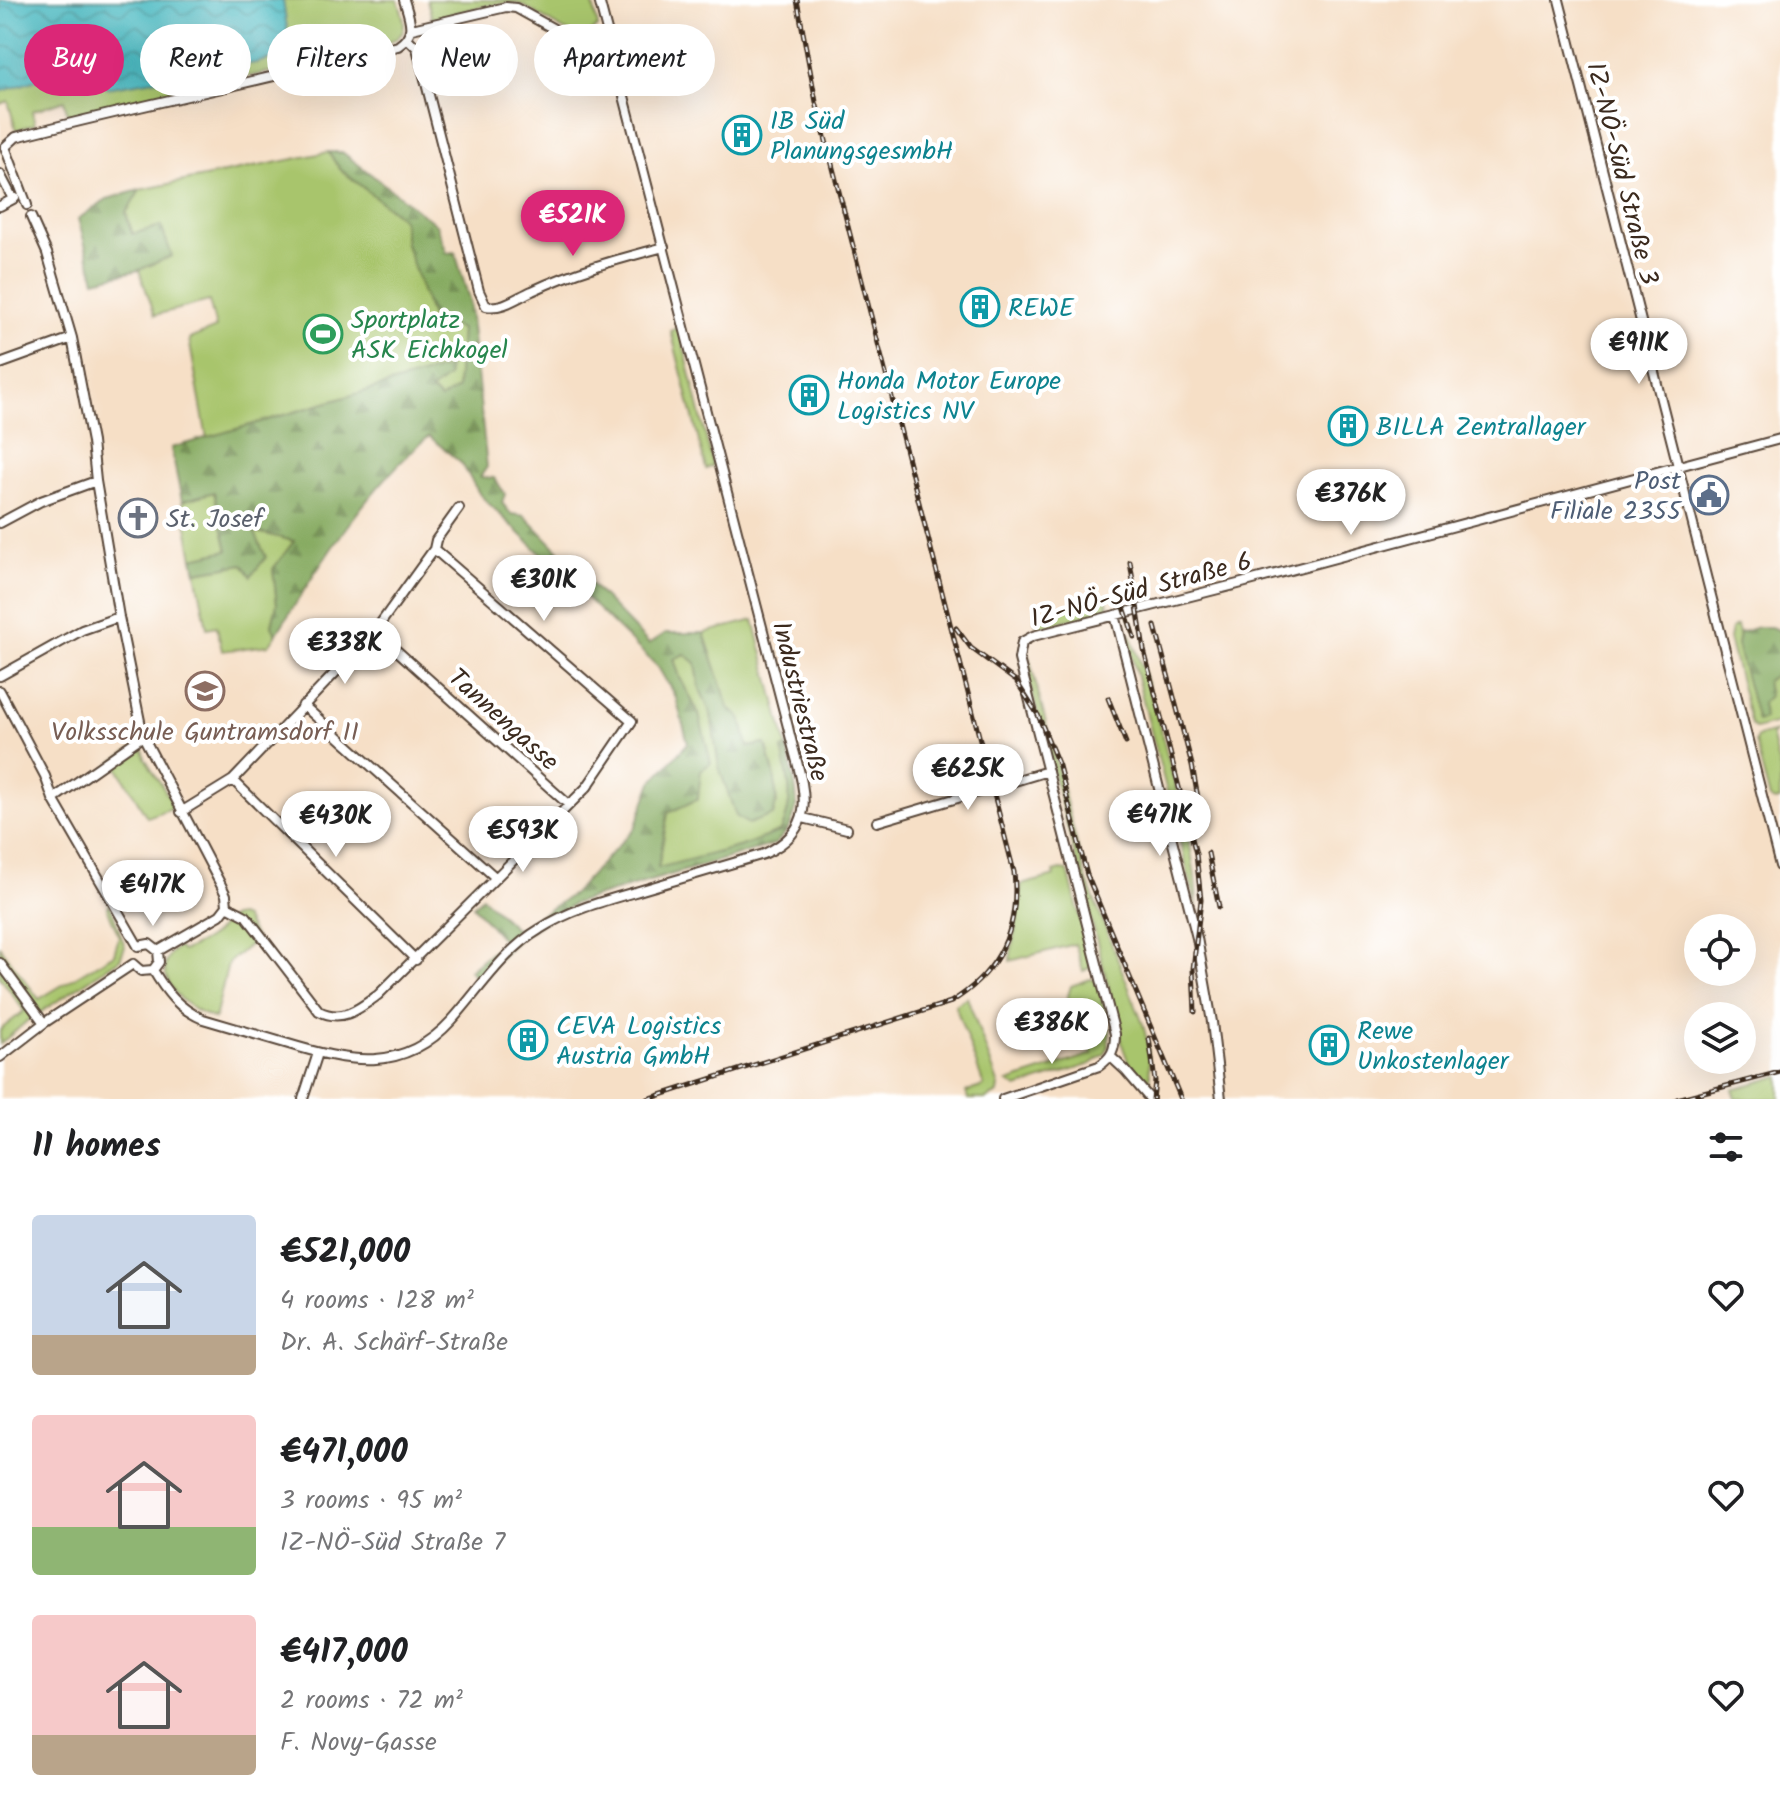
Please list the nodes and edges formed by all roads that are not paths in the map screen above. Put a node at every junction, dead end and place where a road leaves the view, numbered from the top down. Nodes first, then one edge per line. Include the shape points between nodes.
1 (404, 0) edge
2 (599, 0) edge
3 (1559, 0) edge
4 (433, 24) edge
5 (545, 24) edge
6 (605, 24) edge
7 (412, 29) joint
8 (408, 39) junction
9 (624, 96) edge
10 (2, 147) edge
11 (0, 174) edge
12 (23, 193) junction
13 (13, 199) junction
14 (27, 205) dead end
15 (0, 206) edge
16 (31, 217) dead end
17 (664, 247) junction
18 (72, 338) junction
19 (0, 364) edge
20 (1780, 439) edge
21 (1677, 468) junction
22 (96, 481) junction
23 (459, 508) dead end
24 (0, 523) edge
25 (434, 549) junction
26 (1115, 615) junction
27 (119, 617) junction
28 (375, 631) junction
29 (0, 676) edge
30 (0, 691) edge
31 (303, 705) junction
32 (143, 736) junction
33 (1048, 771) junction
34 (233, 780) junction
35 (53, 799) junction
36 (569, 805) junction
37 (181, 812) junction
38 (803, 818) junction
39 (877, 822) dead end
40 (847, 829) dead end
41 (1780, 866) edge
42 (496, 878) junction
43 (227, 906) junction
44 (138, 946) junction
45 (158, 951) junction
46 (416, 960) junction
47 (0, 963) edge
48 (133, 964) junction
49 (153, 970) junction
50 (44, 1023) junction
51 (318, 1053) junction
52 (0, 1057) edge
53 (1111, 1057) junction
54 (303, 1099) edge
55 (1003, 1099) edge
56 (1150, 1099) edge
57 (1221, 1099) edge

1 - 7 street
2 - 6 street, Industriestraße
3 - 21 street, IZ-NÖ-Süd Straße 3
4 - 5 street via 506,7
7 - 8 street
8 - 10 street via 286,75 16,137
8 - 17 street via 417,48 486,306 498,308 577,273
9 - 17 street, Industriestraße
10 - 12 street
11 - 13 street
12 - 13 street
12 - 14 street
13 - 15 street
16 - 18 street
17 - 38 street, Industriestraße via 788,727 805,800
18 - 19 street
18 - 22 street
20 - 21 street, IZ-NÖ-Süd Straße 6
21 - 26 street, IZ-NÖ-Süd Straße 6
21 - 41 street, IZ-NÖ-Süd Straße 3
22 - 24 street
22 - 27 street
23 - 25 street
25 - 28 street
25 - 36 street via 632,721
26 - 33 street, IZ-NÖ-Süd Straße 6 via 1022,642 1019,659
26 - 57 street via 1197,938
27 - 29 street via 82,630
27 - 32 street
28 - 31 street
28 - 36 street, Tannengasse
30 - 35 street
31 - 34 street
31 - 42 street
32 - 35 street
32 - 37 street
33 - 39 street
33 - 53 street via 1115,1034
34 - 37 street
34 - 46 street
35 - 44 street
36 - 42 street
37 - 43 street
38 - 40 street
38 - 51 street, Industriestraße via 782,846 764,854 592,905 539,929 493,970 452,1021 402,1055 358,1061
42 - 46 street
43 - 45 street
43 - 46 street via 246,916 319,1011 331,1017 365,1005
44 - 45 street via 149,944
44 - 48 street
45 - 49 street
47 - 50 street
48 - 49 street via 141,971
48 - 50 street
49 - 51 street, Industriestraße via 188,1013
50 - 52 street
51 - 54 street
53 - 55 street via 1085,1072
53 - 56 street

